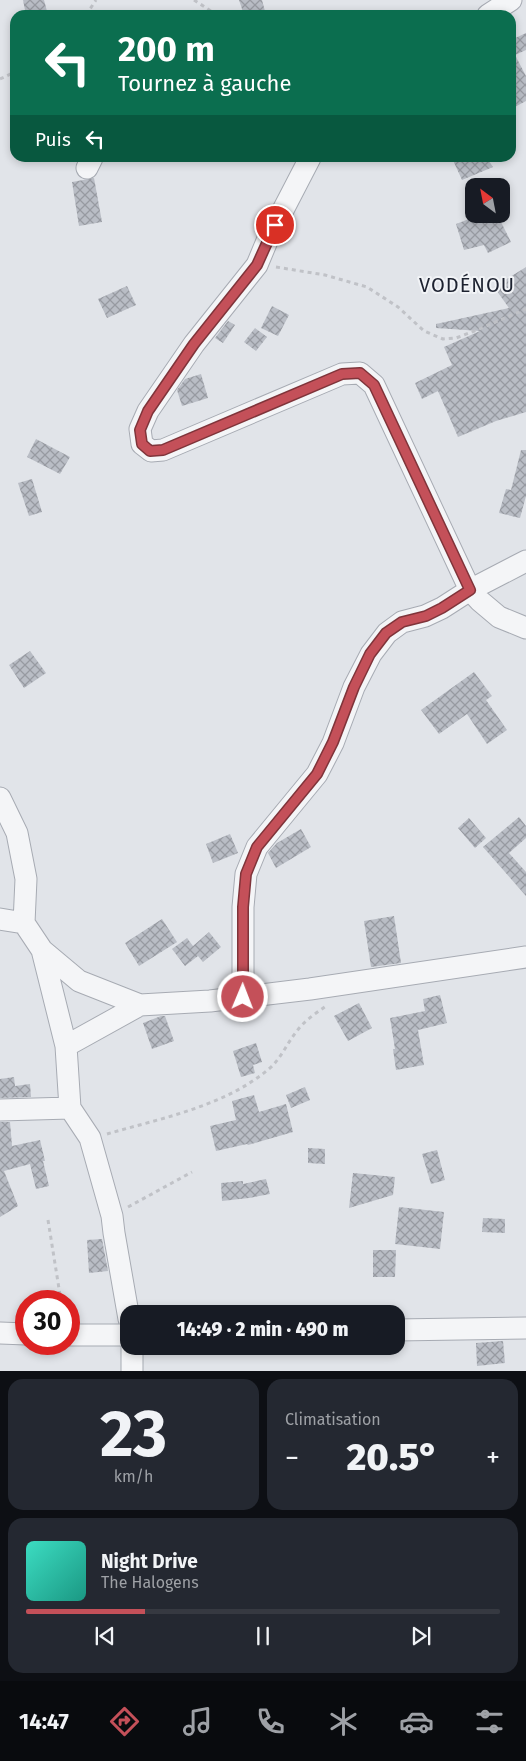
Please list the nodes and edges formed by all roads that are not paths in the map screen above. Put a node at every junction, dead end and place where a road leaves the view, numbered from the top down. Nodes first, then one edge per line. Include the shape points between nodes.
1 (511, 0) edge
2 (496, 10) edge
3 (308, 162) edge
4 (526, 561) edge
5 (470, 590) junction
6 (526, 628) edge
7 (0, 798) edge
8 (0, 919) edge
9 (24, 923) junction
10 (42, 950) junction
11 (526, 956) edge
12 (243, 997) junction
13 (140, 1005) junction
14 (66, 1046) junction
15 (70, 1108) junction
16 (0, 1110) edge
17 (127, 1305) edge
18 (526, 1328) edge
19 (405, 1330) edge
20 (0, 1333) edge
21 (15, 1334) edge
22 (80, 1335) edge
23 (120, 1335) edge
24 (132, 1355) edge
25 (132, 1371) edge

1 - 2 street
3 - 5 street via 257,265 194,344 148,411 140,430 142,444 150,451 163,450 342,374 360,373 374,385
4 - 5 street
5 - 6 street via 499,617
5 - 12 street via 442,608 402,622 386,633 370,654 317,774 257,847 246,874
7 - 9 street via 17,833 26,879
8 - 9 street
9 - 10 street
10 - 13 street via 79,981
10 - 14 street
11 - 12 street
12 - 13 street
13 - 14 street
14 - 15 street
15 - 16 street
15 - 17 street via 90,1138 112,1216
18 - 19 street
20 - 21 street
22 - 23 street
24 - 25 street

